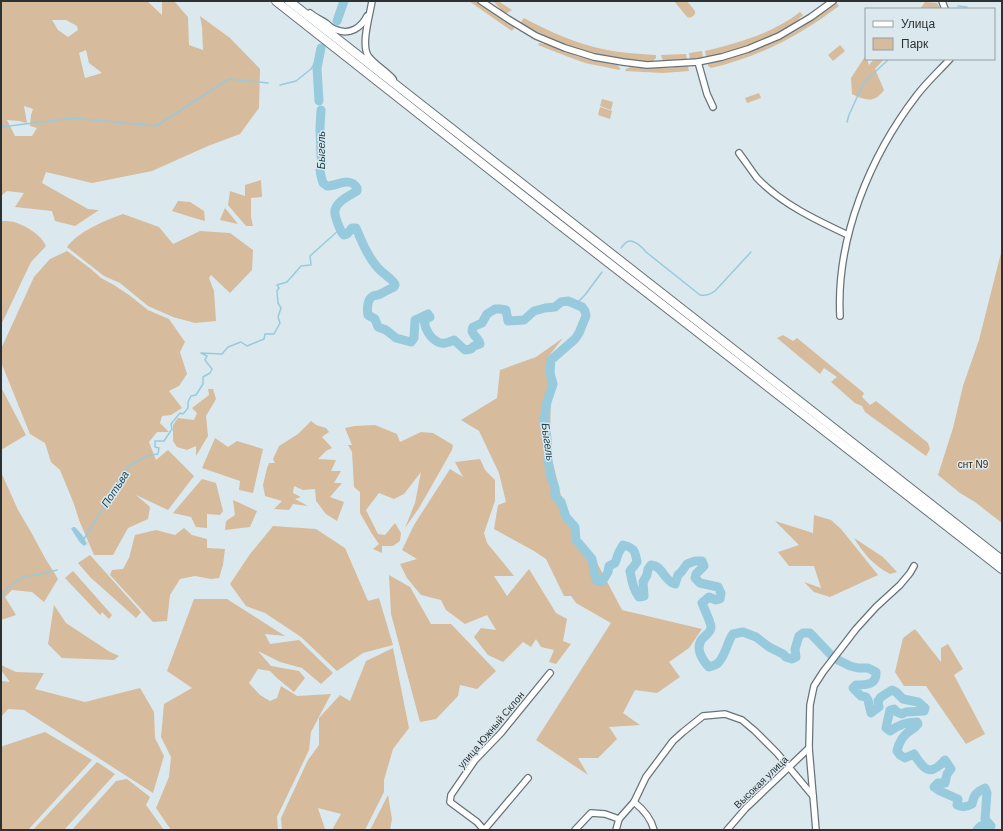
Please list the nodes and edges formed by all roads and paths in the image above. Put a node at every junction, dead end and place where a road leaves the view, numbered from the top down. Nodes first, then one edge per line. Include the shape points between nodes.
1 (276, 1) edge
2 (290, 1) edge
3 (372, 1) edge
4 (481, 1) edge
5 (833, 1) edge
6 (371, 8) junction
7 (949, 60) edge
8 (698, 62) junction
9 (400, 88) junction
10 (713, 107) dead end
11 (739, 153) dead end
12 (848, 235) junction
13 (840, 316) dead end
14 (1002, 560) edge
15 (914, 566) dead end
16 (1002, 569) edge
17 (550, 673) dead end
18 (809, 748) junction
19 (788, 767) junction
20 (528, 778) dead end
21 (813, 796) junction
22 (634, 802) junction
23 (619, 819) junction
24 (484, 830) edge
25 (575, 830) edge
26 (616, 830) edge
27 (654, 830) edge
28 (727, 830) edge
29 (816, 830) edge

1 - 16 highway
2 - 6 street via 336,30 346,32 359,27
2 - 9 highway
3 - 6 street
4 - 8 street via 536,36 594,57 647,65
5 - 8 street via 779,36 748,49
6 - 9 street via 365,39 366,53
7 - 12 street via 918,94 876,159
8 - 10 street
9 - 14 highway
11 - 12 street via 757,177 770,189 813,219
12 - 13 street via 840,294
15 - 18 street via 900,585 856,629 814,686 810,705
17 - 24 street, улица Южный Склон via 501,733 475,760 451,795 450,802
18 - 19 street, Высокая улица
18 - 21 street
19 - 21 street
19 - 22 street via 755,730 742,720 725,714 702,716 673,741 646,777
19 - 28 street, Высокая улица
20 - 24 street
21 - 29 street
22 - 23 street
22 - 27 street via 644,810
23 - 25 street via 591,813
23 - 26 street

